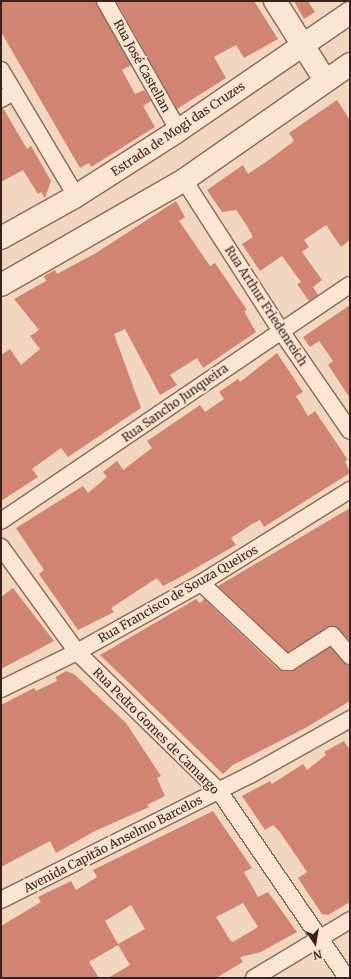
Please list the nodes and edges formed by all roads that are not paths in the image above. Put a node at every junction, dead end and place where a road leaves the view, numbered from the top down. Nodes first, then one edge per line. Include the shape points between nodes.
1 (105, 1) edge
2 (276, 1) edge
3 (350, 13) edge
4 (303, 44) junction
5 (350, 64) edge
6 (1, 70) edge
7 (325, 80) junction
8 (7, 95) edge
9 (179, 131) junction
10 (184, 180) junction
11 (76, 196) junction
12 (1, 238) edge
13 (1, 285) edge
14 (350, 285) edge
15 (281, 330) junction
16 (350, 431) edge
17 (350, 490) edge
18 (1, 521) edge
19 (1, 546) edge
20 (201, 583) junction
21 (77, 652) junction
22 (350, 656) edge
23 (1, 689) edge
24 (350, 719) edge
25 (219, 791) junction
26 (1, 900) edge
27 (350, 920) edge
28 (320, 939) junction
29 (254, 978) edge
30 (348, 978) edge

1 - 9 street, Rua José Castellan
2 - 4 main road
3 - 4 main road, Estrada de Mogi das Cruzes
4 - 7 main road
4 - 9 main road, Estrada de Mogi das Cruzes
5 - 7 main road
6 - 8 street
7 - 10 main road
8 - 11 street
9 - 11 main road, Estrada de Mogi das Cruzes
10 - 13 main road
10 - 15 street, Rua Arthur Friedenreich
11 - 12 main road, Estrada de Mogi das Cruzes
14 - 15 street, Rua Sancho Junqueira
15 - 16 street, Rua Arthur Friedenreich
15 - 18 street, Rua Sancho Junqueira
17 - 20 street, Rua Francisco de Souza Queiros
19 - 21 street, Rua Pedro Gomes de Camargo
20 - 21 street, Rua Francisco de Souza Queiros
20 - 22 street via 285,662 290,662 332,635
21 - 23 street, Rua Francisco de Souza Queiros
21 - 25 street, Rua Pedro Gomes de Camargo
24 - 25 street, Avenida Capitão Anselmo Barcelos
25 - 26 street, Avenida Capitão Anselmo Barcelos
25 - 28 street, Rua Pedro Gomes de Camargo
27 - 28 street
28 - 29 street
28 - 30 street, Rua Pedro Gomes de Camargo

